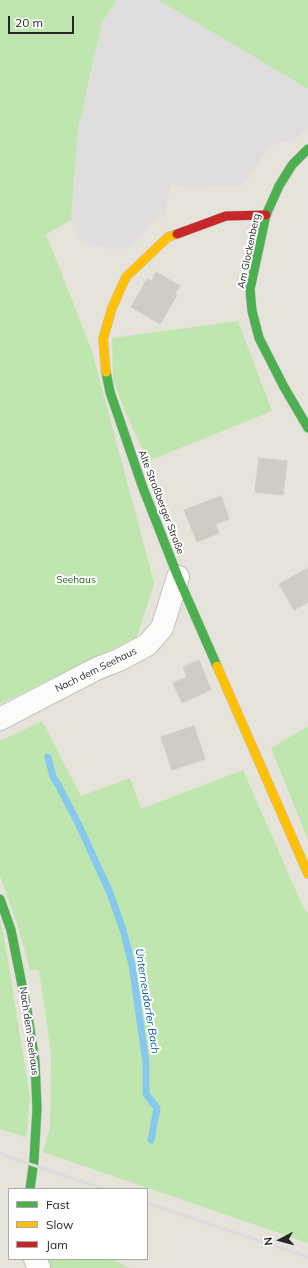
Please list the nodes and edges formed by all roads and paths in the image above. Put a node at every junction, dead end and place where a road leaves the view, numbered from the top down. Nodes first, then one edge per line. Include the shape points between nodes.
1 (308, 150) edge
2 (266, 215) junction
3 (308, 428) edge
4 (178, 577) junction
5 (0, 719) edge
6 (308, 874) edge
7 (0, 899) edge
8 (30, 1188) edge

1 - 2 street, Am Glockenberg via 292,165
2 - 3 street, Am Glockenberg via 250,289 252,311 259,338
2 - 4 street, Alte Straßberger Straße via 226,216 168,237 126,277 112,308 103,339 110,392 143,488
4 - 5 street, Nach dem Seehaus via 162,628 147,645
4 - 6 street, Alte Straßberger Straße
7 - 8 street, Nach dem Seehaus via 11,930 36,1061 37,1109

